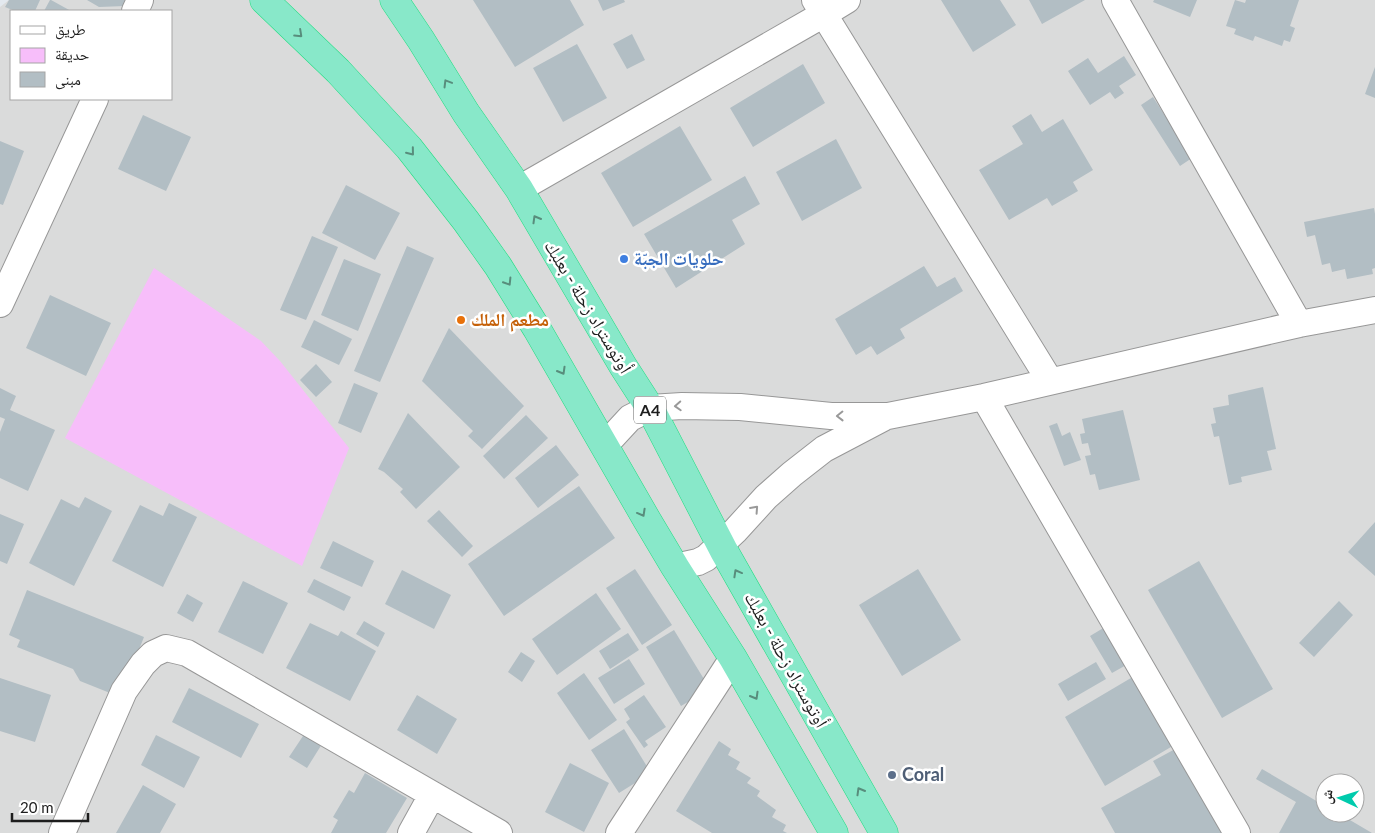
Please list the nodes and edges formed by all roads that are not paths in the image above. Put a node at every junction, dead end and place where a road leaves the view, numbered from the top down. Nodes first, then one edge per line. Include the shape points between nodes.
1 (264, 0) edge
2 (394, 0) edge
3 (847, 0) edge
4 (1115, 0) edge
5 (819, 7) edge
6 (93, 100) edge
7 (519, 189) junction
8 (10, 258) edge
9 (0, 304) edge
10 (1375, 310) edge
11 (1299, 324) junction
12 (1050, 381) junction
13 (984, 397) junction
14 (650, 408) junction
15 (888, 416) junction
16 (604, 445) junction
17 (721, 543) junction
18 (675, 567) junction
19 (734, 658) junction
20 (432, 795) junction
21 (62, 833) edge
22 (411, 833) edge
23 (499, 833) edge
24 (619, 833) edge
25 (834, 833) edge
26 (884, 833) edge
27 (1236, 833) edge

1 -> 16 highway via 338,71 409,148 466,221 537,329
7 -> 2 highway, أوتوستراد زحلة - بعلبك / A4
3 - 5 street
4 - 11 street
5 - 7 street
5 - 12 street
6 - 8 street
14 -> 7 highway, أوتوستراد زحلة - بعلبك / A4
8 - 9 street
10 - 11 street
11 - 12 street
12 - 13 street
13 - 15 street
13 - 27 street
15 -> 14 street via 831,416 740,407
14 - 16 street via 630,418
14 - 17 highway, أوتوستراد زحلة - بعلبك / A4
17 -> 15 street via 773,491 824,449
16 -> 18 highway
17 - 18 street via 706,558
26 -> 17 highway, أوتوستراد زحلة - بعلبك / A4
18 - 19 highway
19 - 24 street
19 -> 25 highway
20 - 21 street via 187,653 166,648 143,664 124,691
20 - 22 street
20 - 23 street

